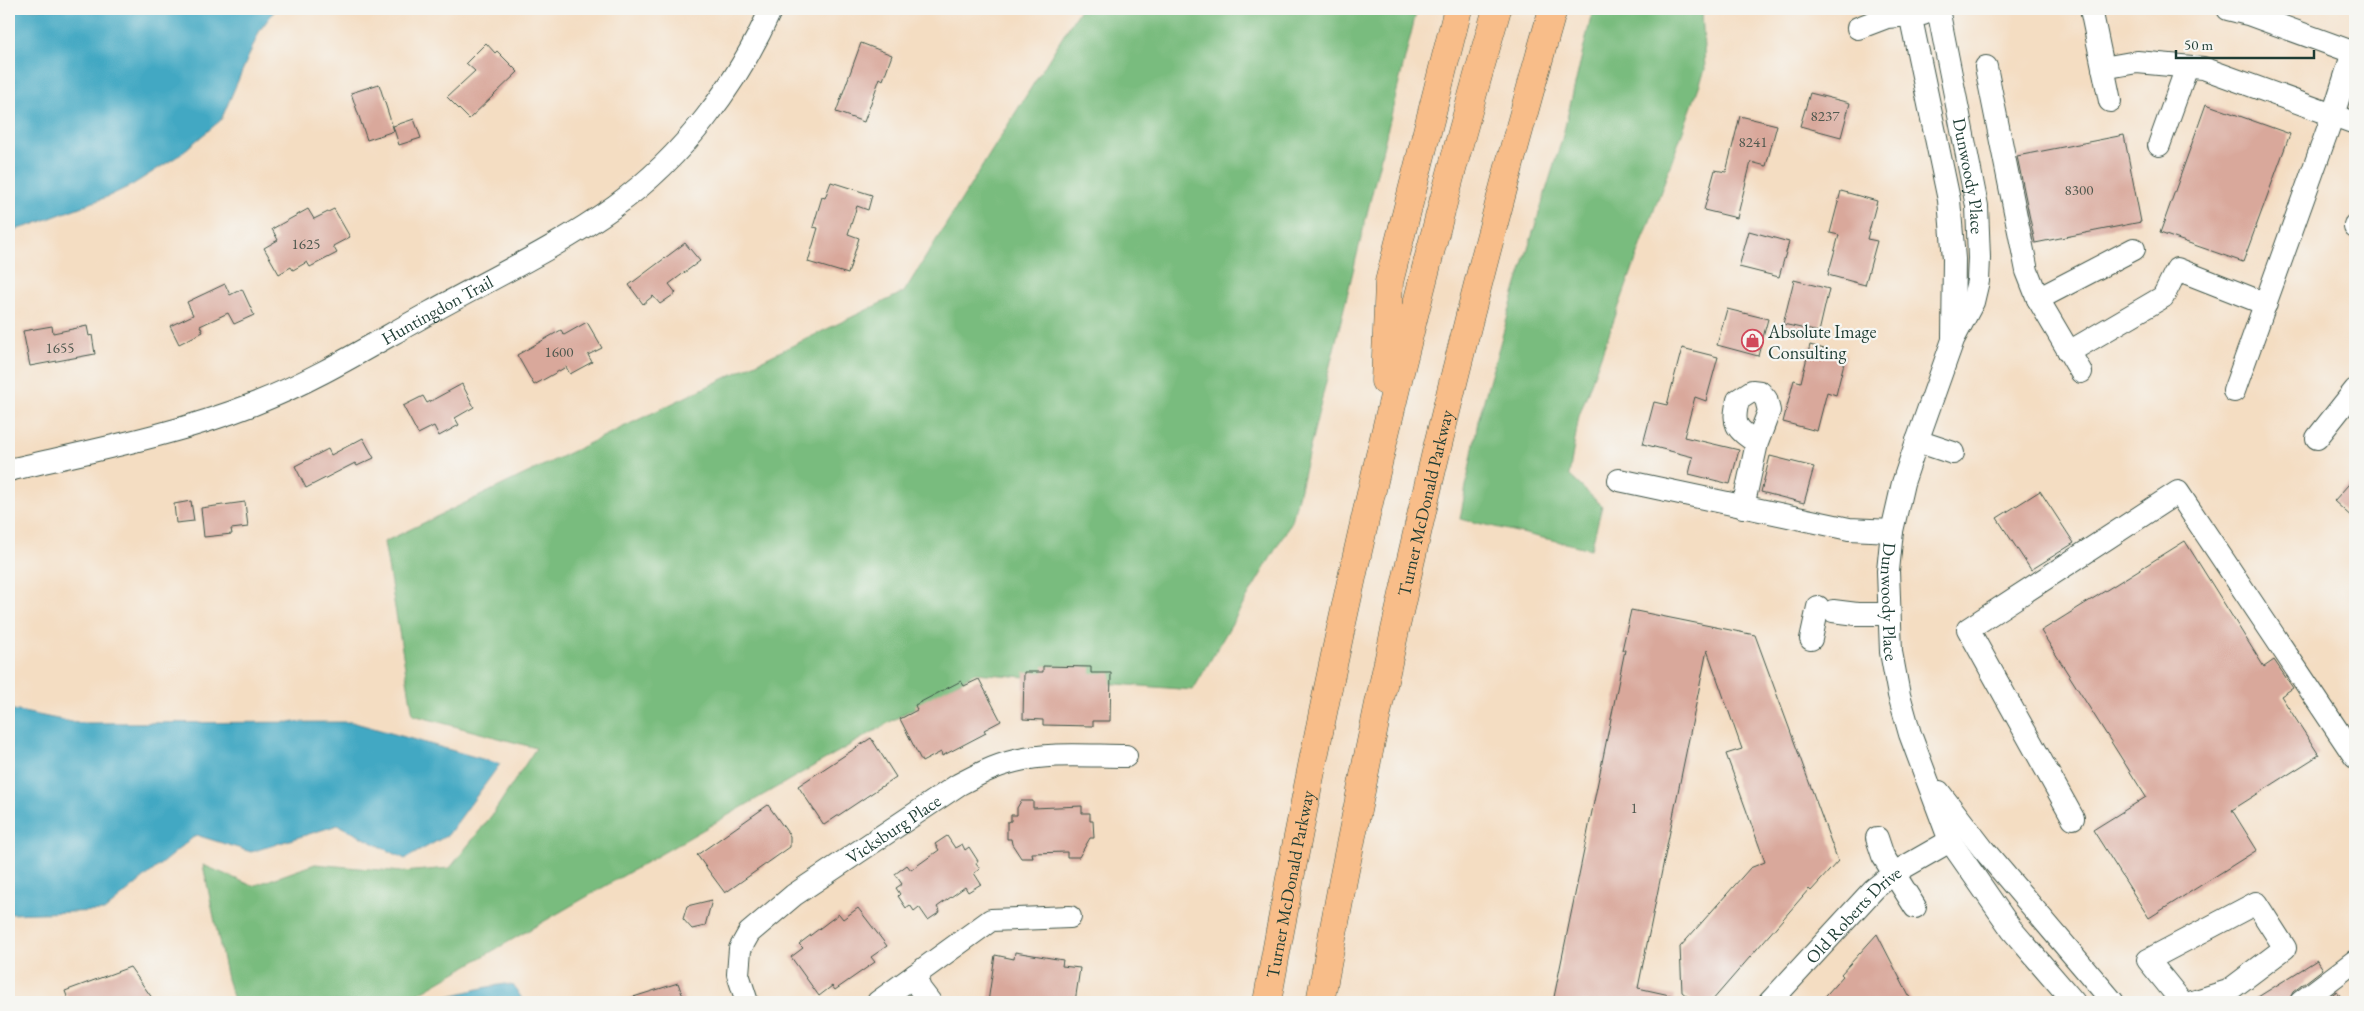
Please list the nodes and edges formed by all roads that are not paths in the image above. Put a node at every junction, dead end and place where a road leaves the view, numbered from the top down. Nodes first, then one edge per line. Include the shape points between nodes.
1 (771, 9) edge
2 (1458, 9) edge
3 (1497, 9) edge
4 (1553, 9) edge
5 (2091, 9) edge
6 (2228, 9) edge
7 (1943, 10) edge
8 (1909, 12) edge
9 (1861, 20) edge
10 (2354, 52) edge
11 (1986, 67) dead end
12 (2187, 67) junction
13 (2103, 68) junction
14 (2110, 101) dead end
15 (2332, 115) junction
16 (1996, 122) junction
17 (2355, 123) edge
18 (1963, 129) junction
19 (2159, 145) dead end
20 (2134, 249) dead end
21 (2038, 299) junction
22 (2266, 304) junction
23 (1953, 340) junction
24 (2069, 352) junction
25 (2081, 372) dead end
26 (2355, 390) edge
27 (2234, 391) dead end
28 (2317, 438) dead end
29 (1757, 442) dead end
30 (1917, 442) junction
31 (1382, 447) junction
32 (1953, 453) dead end
33 (9, 470) edge
34 (1619, 480) dead end
35 (1743, 507) junction
36 (1892, 531) junction
37 (1888, 614) junction
38 (1811, 639) dead end
39 (1126, 756) dead end
40 (2355, 757) edge
41 (1928, 777) junction
42 (2072, 818) dead end
43 (1877, 838) dead end
44 (1950, 841) junction
45 (1894, 873) junction
46 (1915, 907) dead end
47 (1070, 917) dead end
48 (2355, 961) edge
49 (915, 975) junction
50 (2232, 997) edge
51 (747, 1002) edge
52 (878, 1002) edge
53 (930, 1002) edge
54 (1266, 1002) edge
55 (1320, 1002) edge
56 (1770, 1002) edge
57 (2074, 1002) edge
58 (2113, 1002) edge
59 (2182, 1002) edge
60 (2193, 1002) edge
61 (2302, 1002) edge

1 - 33 street, Huntingdon Trail via 741,68 688,138 654,174 615,206 570,235 326,370 255,404 166,434
2 - 31 highway via 1389,282
3 - 31 highway, Turner McDonald Parkway via 1435,232
4 - 55 highway, Turner McDonald Parkway via 1469,314 1416,533
5 - 13 street
6 - 10 street
7 - 8 street
7 - 18 street, Dunwoody Place
8 - 9 street
8 - 23 street, Dunwoody Place via 1949,200 1953,230
10 - 15 street
11 - 16 street
12 - 13 street via 2137,62
12 - 15 street via 2203,68
12 - 19 street
13 - 14 street
15 - 17 street
15 - 22 street
16 - 18 street
16 - 21 street via 2022,256
18 - 23 street, Dunwoody Place via 1977,206 1978,281 1973,302
20 - 21 street
21 - 24 street
22 - 24 street via 2177,269 2163,298
22 - 27 street
23 - 30 street, Dunwoody Place
24 - 25 street
26 - 28 street
29 - 35 street
30 - 32 street
30 - 36 street, Dunwoody Place
31 - 54 highway, Turner McDonald Parkway via 1301,817
34 - 35 street
35 - 36 street via 1849,529
36 - 37 street, Dunwoody Place
37 - 38 street via 1826,609
37 - 41 street, Dunwoody Place via 1898,695
39 - 51 street, Vicksburg Place via 1041,756 987,770 958,785 794,896 749,933 740,949 738,974
40 - 42 street via 2178,492 1968,630
41 - 44 street, Dunwoody Place
41 - 58 street, Dunwoody Place
43 - 45 street
44 - 45 street, Old Roberts Drive
44 - 57 street, Dunwoody Place via 2012,930
45 - 46 street
45 - 56 street, Old Roberts Drive via 1855,908
47 - 49 street via 991,920
48 - 61 street
49 - 52 street
49 - 53 street
50 - 59 street via 2285,948 2256,903 2148,960
50 - 60 street

